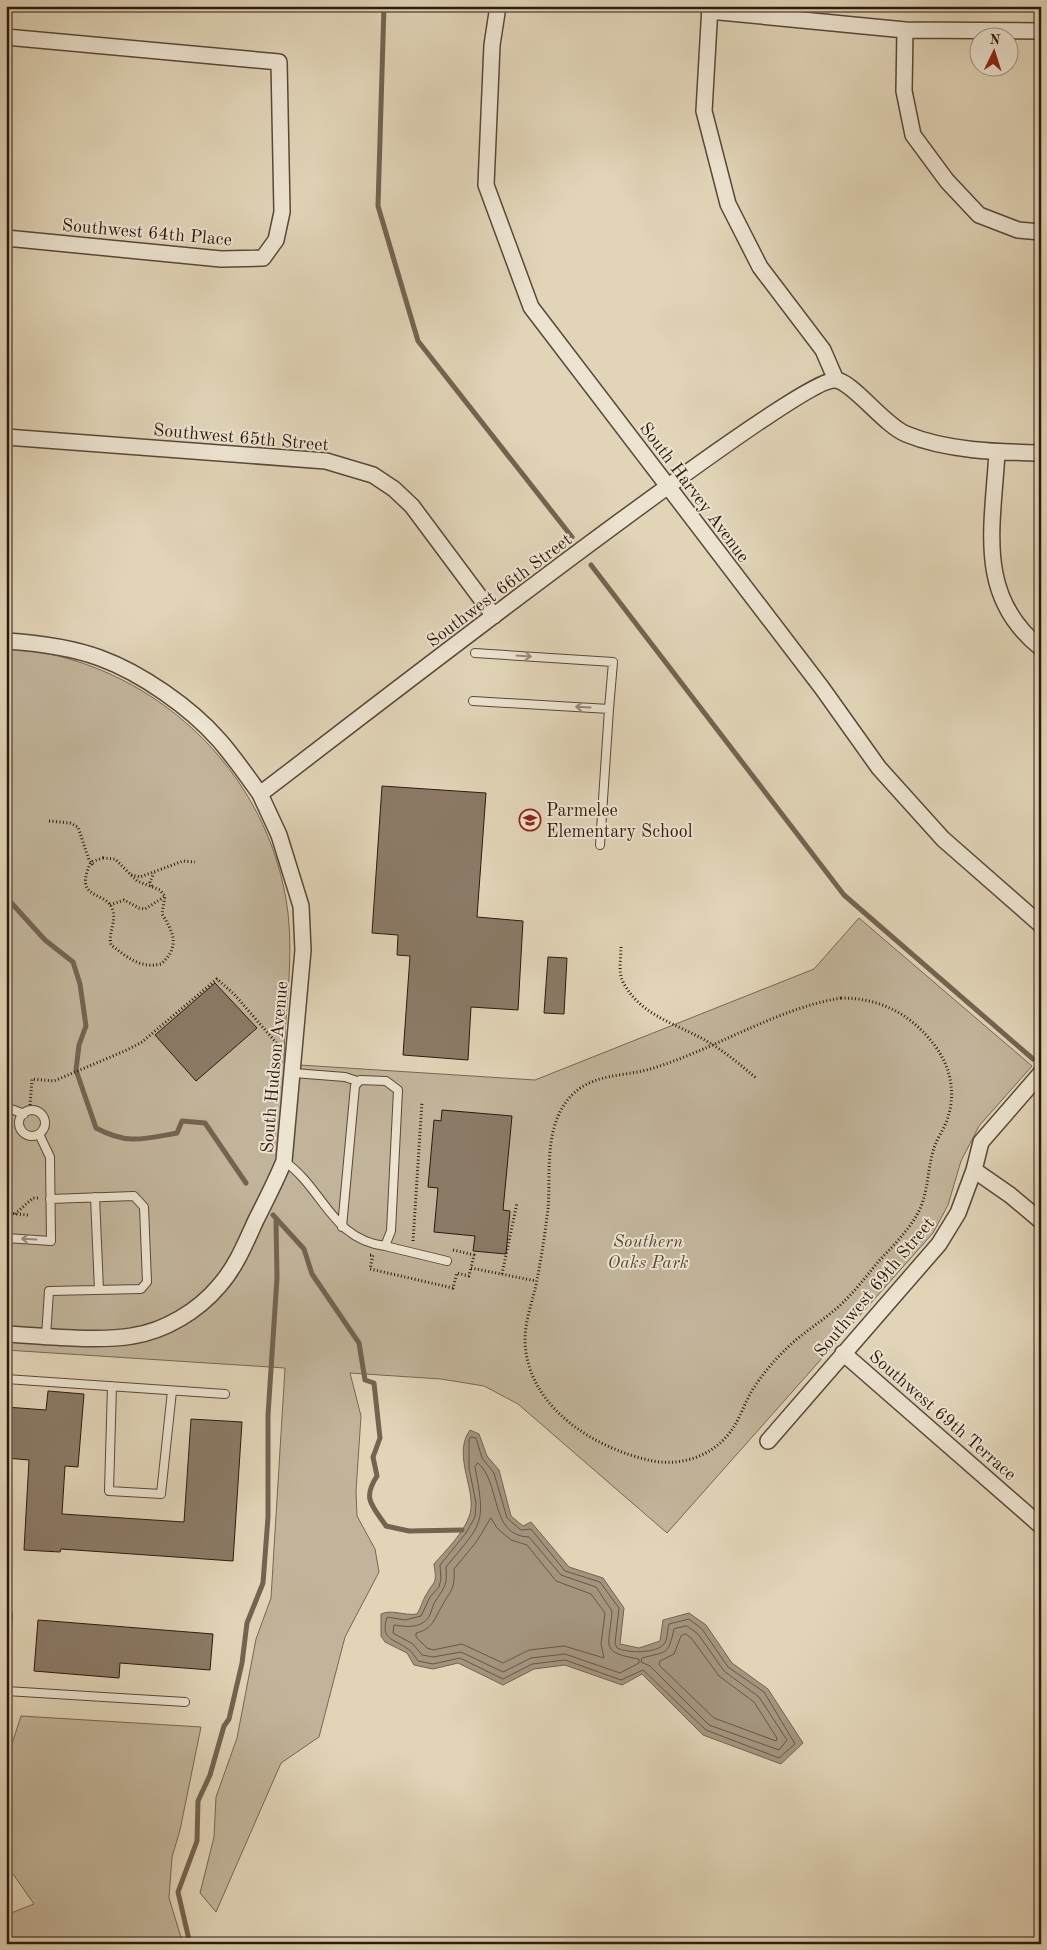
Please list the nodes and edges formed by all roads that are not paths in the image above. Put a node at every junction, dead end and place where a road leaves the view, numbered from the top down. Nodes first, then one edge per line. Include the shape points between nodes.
1 (498, 6) edge
2 (710, 8) edge
3 (905, 30) junction
4 (1041, 31) edge
5 (6, 37) edge
6 (1041, 232) edge
7 (6, 238) edge
8 (836, 380) junction
9 (6, 437) edge
10 (997, 452) junction
11 (1041, 453) edge
12 (668, 487) junction
13 (494, 616) junction
14 (6, 641) edge
15 (1041, 648) edge
16 (475, 653) dead end
17 (473, 701) dead end
18 (609, 709) junction
19 (260, 794) junction
20 (600, 845) dead end
21 (1041, 925) edge
22 (294, 1073) junction
23 (1041, 1073) edge
24 (357, 1081) junction
25 (6, 1107) edge
26 (27, 1112) junction
27 (39, 1134) junction
28 (284, 1161) junction
29 (974, 1170) junction
30 (95, 1197) junction
31 (50, 1199) junction
32 (1041, 1221) edge
33 (342, 1227) junction
34 (6, 1238) edge
35 (385, 1246) junction
36 (447, 1261) dead end
37 (99, 1290) junction
38 (6, 1334) edge
39 (46, 1336) junction
40 (843, 1353) junction
41 (6, 1379) edge
42 (112, 1386) junction
43 (172, 1391) junction
44 (225, 1394) dead end
45 (768, 1441) dead end
46 (1041, 1526) edge
47 (8, 1615) dead end
48 (6, 1645) edge
49 (6, 1691) edge
50 (185, 1702) dead end

1 - 12 street, South Harvey Avenue via 492,45 486,185 530,307
2 - 3 street
2 - 8 street via 704,111 728,204 760,267 823,350
3 - 4 street
3 - 6 street via 904,91 913,135 947,181 979,216 1018,230
5 - 7 street, Southwest 64th Place via 279,62 282,212 276,240 263,258 221,259
8 - 10 street via 853,389 876,413 905,434 942,444
8 - 12 street, Southwest 66th Street via 823,383 793,400
9 - 13 street, Southwest 65th Street via 326,461 373,475 412,506
10 - 11 street
10 - 15 street via 992,546 995,584 1005,608 1026,636
12 - 13 street, Southwest 66th Street
12 - 21 street, South Harvey Avenue via 879,768 943,839
13 - 19 street, Southwest 66th Street
14 - 19 street via 47,644 100,658 142,679 192,714 218,740
16 -> 18 lane via 613,662
18 -> 17 lane
18 - 20 lane
19 - 22 street, South Hudson Avenue via 279,835 300,906 303,950
22 - 24 lane via 346,1077
22 - 28 street, South Hudson Avenue
23 - 29 street, Southwest 69th Street via 981,1142
24 - 33 lane
24 - 35 lane via 386,1081 398,1090 391,1230
25 - 26 lane
26 - 27 lane via 38,1112 45,1120
26 - 27 lane via 20,1121 22,1130 30,1136
27 - 31 lane via 50,1157
28 - 33 lane via 297,1170
28 - 39 street, South Hudson Avenue via 238,1257 220,1286 193,1310 164,1327 132,1336
29 - 32 street
29 - 40 street, Southwest 69th Street via 958,1213 939,1244
30 - 31 lane
30 - 37 lane
30 - 37 lane via 134,1196 144,1207 146,1282 141,1289
31 -> 34 lane via 51,1241
33 - 35 lane via 352,1236
35 - 36 lane
37 - 39 lane via 49,1291
38 - 39 street, South Hudson Avenue
40 - 45 street, Southwest 69th Street
40 - 46 street, Southwest 69th Terrace
41 - 42 lane
42 - 43 lane
42 - 43 lane via 110,1491 162,1494
43 - 44 lane
47 - 48 lane
49 - 50 lane

